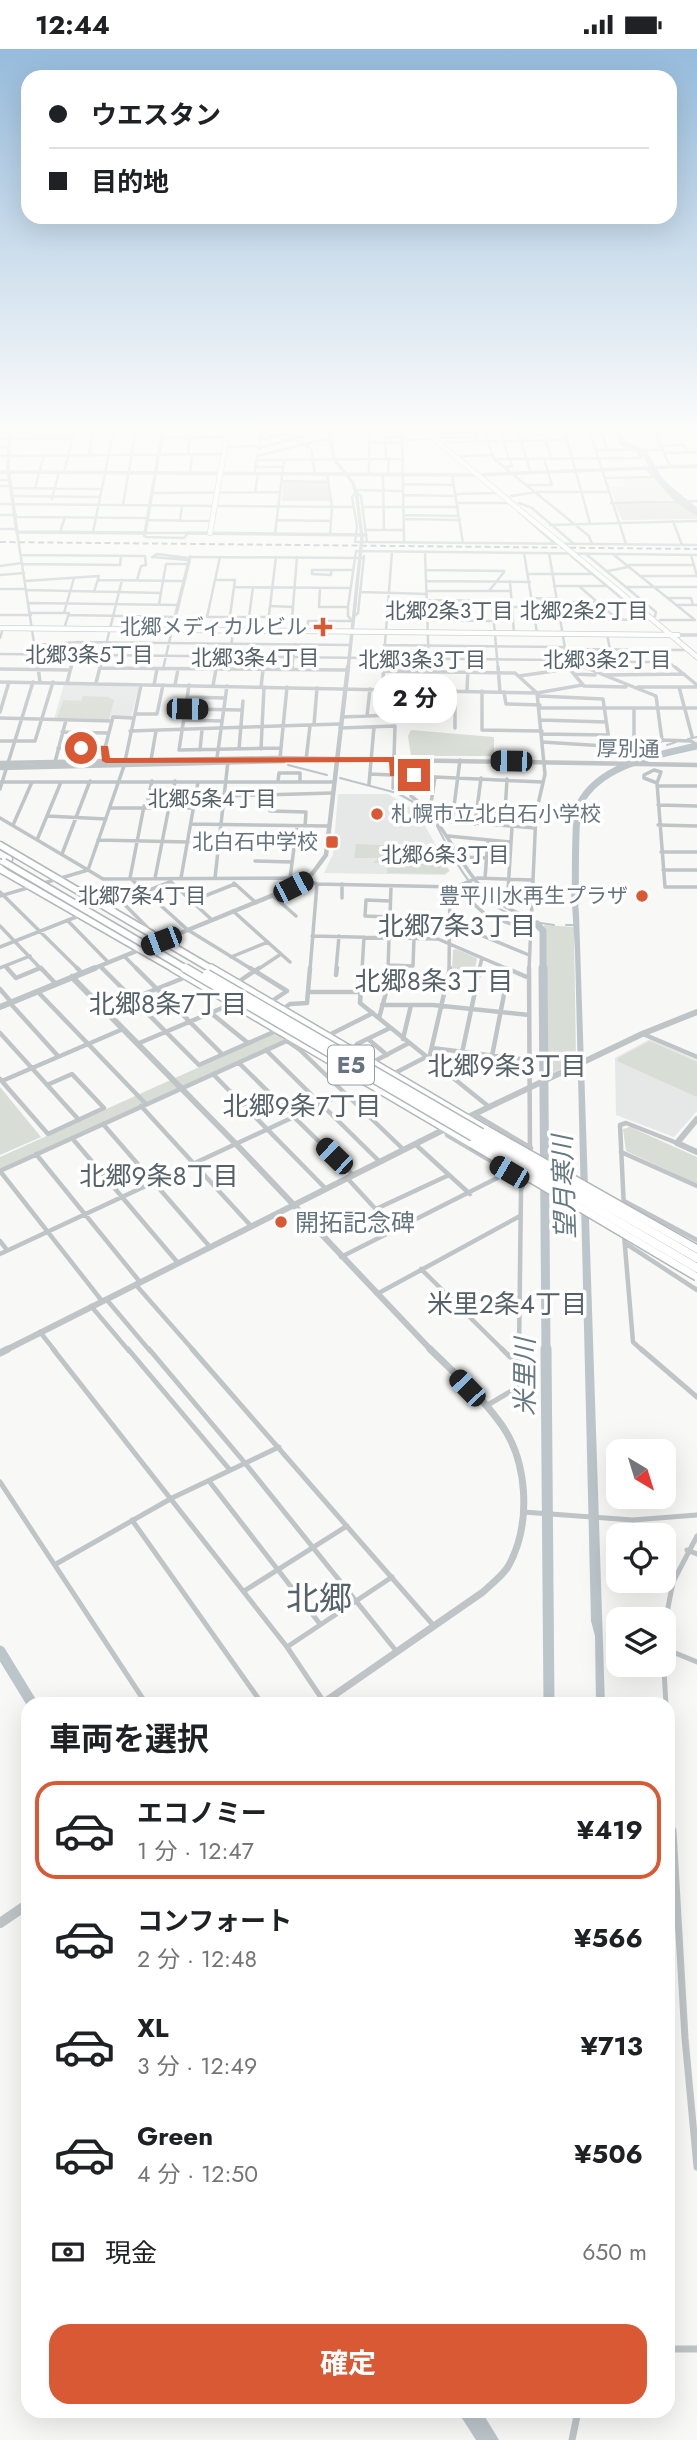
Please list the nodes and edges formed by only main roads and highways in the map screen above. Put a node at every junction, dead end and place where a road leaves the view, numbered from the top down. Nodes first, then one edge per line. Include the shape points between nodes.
1 (563, 541) edge
2 (654, 618) junction
3 (2, 628) edge
4 (670, 635) junction
5 (678, 635) junction
6 (697, 650) edge
7 (697, 657) edge
8 (0, 845) edge
9 (0, 854) edge
10 (0, 860) edge
11 (1, 869) edge
12 (697, 1249) edge
13 (697, 1258) edge
14 (695, 1274) edge

1 - 2 main road, bridge
2 - 4 main road
2 - 5 main road
3 - 4 main road
4 - 5 main road
4 - 7 main road
5 - 6 main road
8 - 12 main road, bridge
9 - 13 highway, E5, bridge
10 - 14 highway, E5, bridge
11 - 14 main road, bridge

